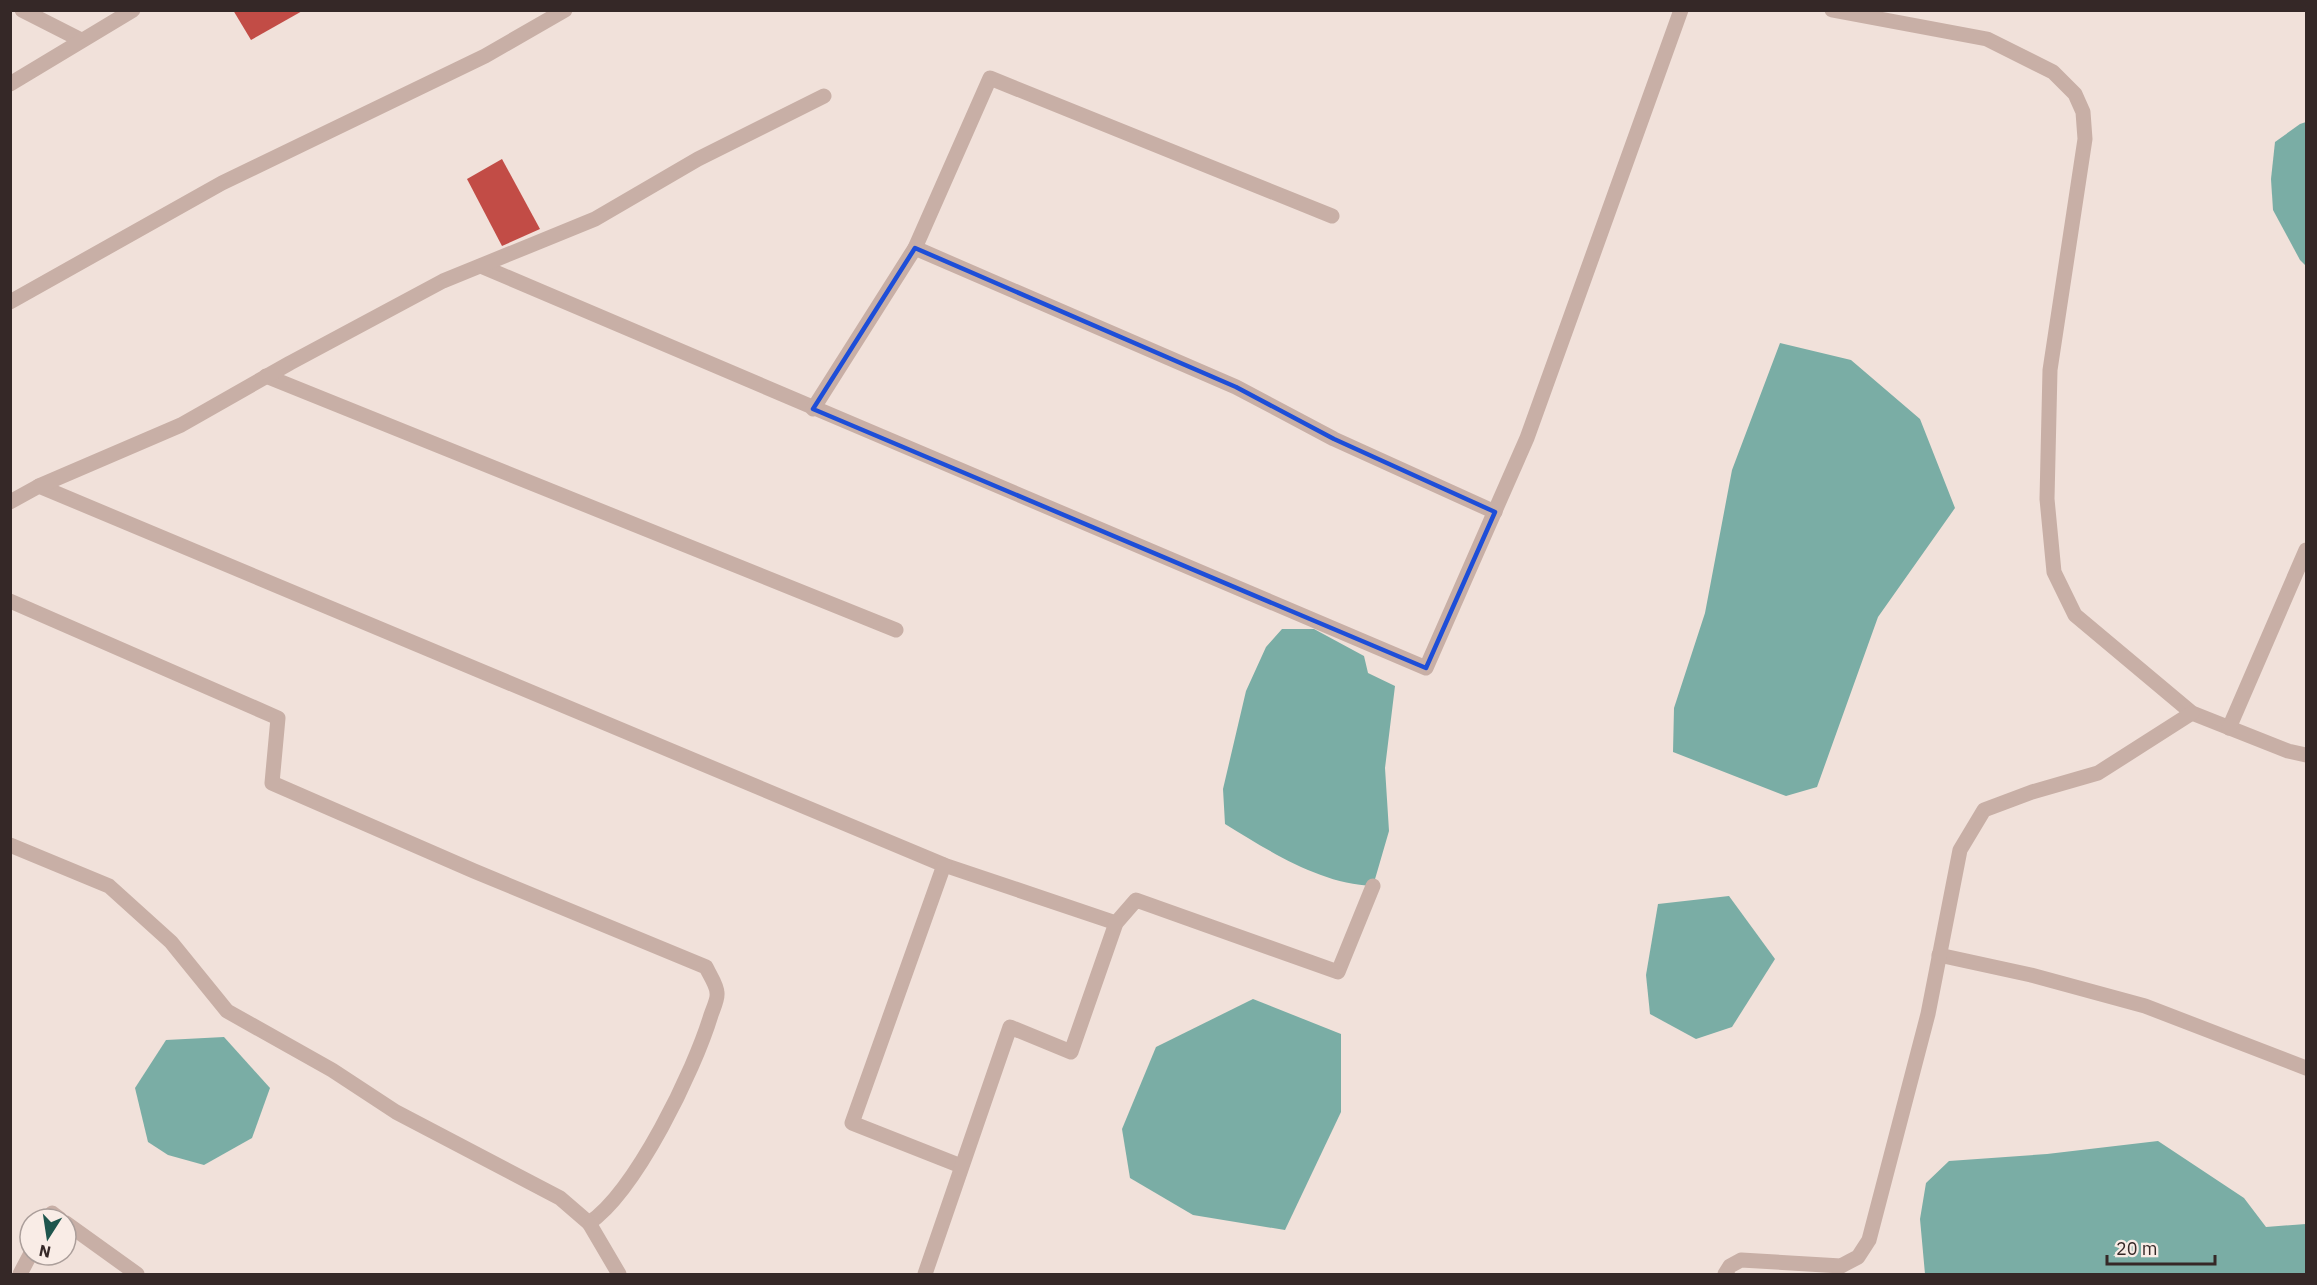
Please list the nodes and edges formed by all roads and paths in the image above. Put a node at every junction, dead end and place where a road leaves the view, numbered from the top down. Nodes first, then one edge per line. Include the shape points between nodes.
1 (22, 10) edge
2 (133, 10) edge
3 (566, 10) edge
4 (1681, 10) edge
5 (1832, 10) edge
6 (81, 40) junction
7 (10, 84) edge
8 (824, 96) dead end
9 (1332, 216) dead end
10 (915, 248) junction
11 (482, 266) junction
12 (10, 302) edge
13 (266, 376) junction
14 (813, 409) junction
15 (39, 486) junction
16 (10, 502) edge
17 (1495, 512) junction
18 (2307, 550) edge
19 (10, 601) edge
20 (896, 630) dead end
21 (2192, 713) junction
22 (2229, 728) junction
23 (2307, 755) edge
24 (10, 845) edge
25 (944, 865) junction
26 (1373, 886) dead end
27 (1116, 923) junction
28 (1939, 955) junction
29 (2307, 1068) edge
30 (961, 1166) junction
31 (589, 1223) junction
32 (78, 1232) edge
33 (137, 1275) edge
34 (620, 1275) edge
35 (925, 1275) edge
36 (1725, 1275) edge

1 - 6 street
2 - 6 street
3 - 12 street via 485,56 222,183
4 - 17 street via 1527,438
5 - 21 street via 1988,39 2053,72 2075,94 2083,112 2085,139 2050,370 2047,499 2054,572 2075,615
6 - 7 street
8 - 11 street via 698,159 595,219
9 - 10 street via 990,78
10 - 14 street
10 - 17 street via 1236,387 1334,439
11 - 13 street via 443,281
11 - 14 street
13 - 15 street via 181,425
13 - 20 street
14 - 17 street via 1426,668
15 - 16 street
15 - 25 street
18 - 22 street
19 - 31 street via 278,718 272,783 474,872 706,967 717,993 682,1089 605,1212
21 - 22 street
21 - 28 street via 2098,773 1984,810 1960,850
22 - 23 street
24 - 31 street via 109,886 171,942 227,1011 332,1070 396,1112 560,1198
25 - 27 street
25 - 30 street via 852,1123
26 - 27 street via 1338,972 1136,900
27 - 30 street via 1071,1052 1010,1027
28 - 29 street via 2145,1006
28 - 36 street via 1928,1014 1869,1240 1858,1257 1841,1266 1741,1260 1730,1266
30 - 35 street
31 - 34 street
32 - 33 street

